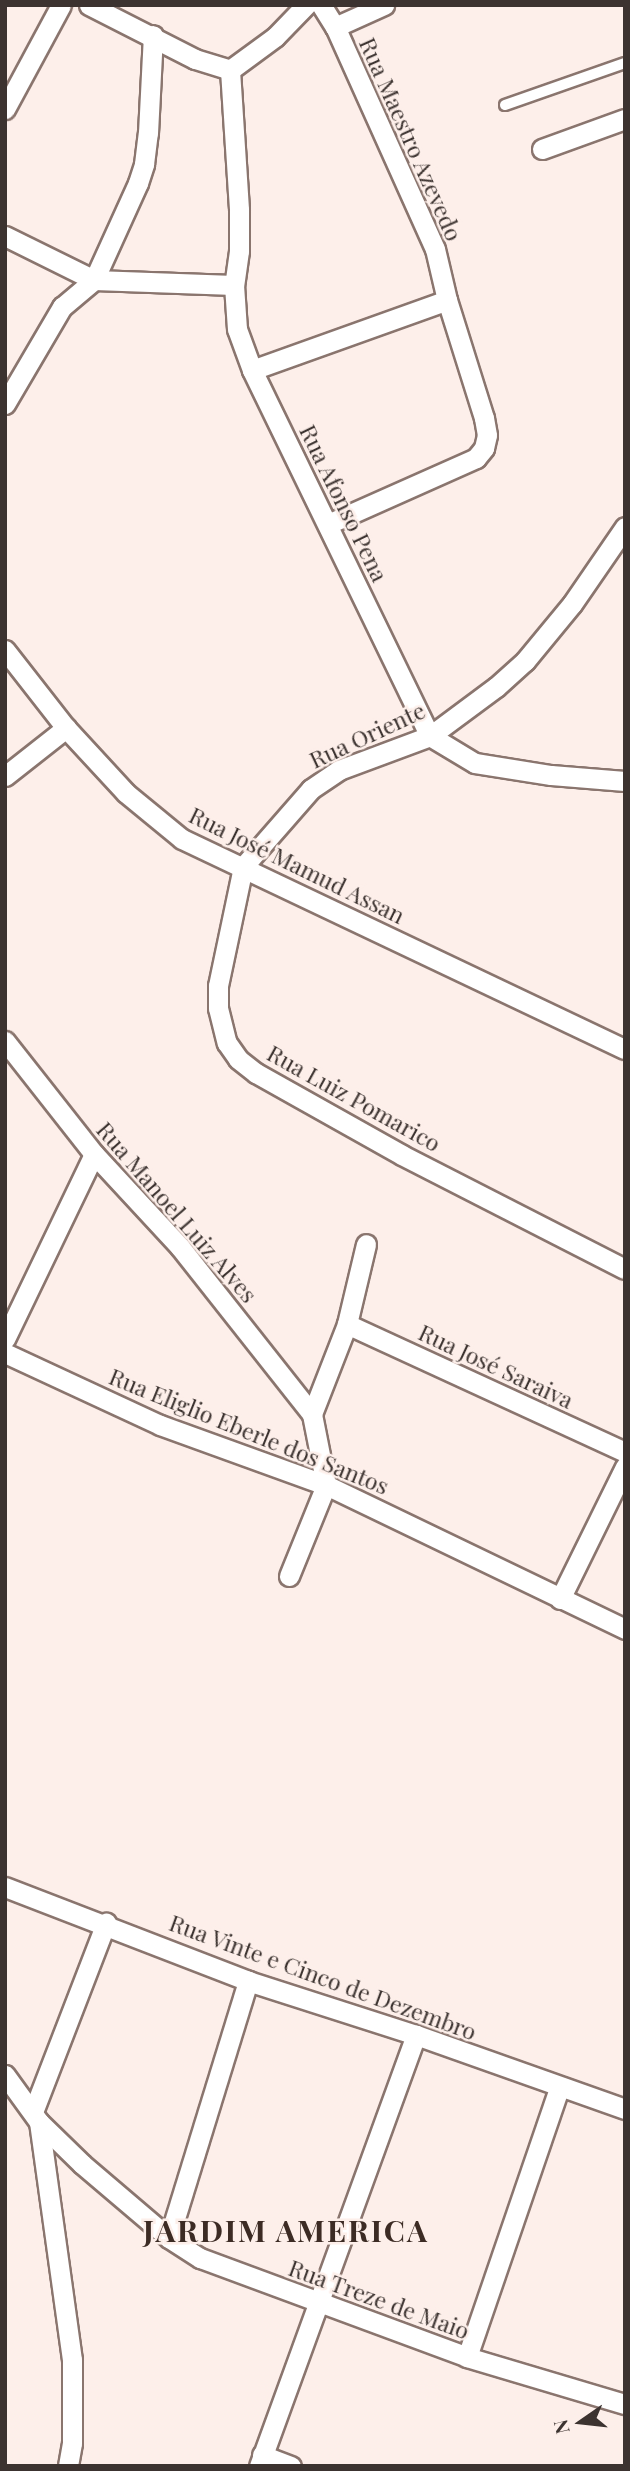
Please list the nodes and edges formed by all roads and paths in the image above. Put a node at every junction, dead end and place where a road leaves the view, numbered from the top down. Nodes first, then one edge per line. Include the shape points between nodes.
1 (61, 5) edge
2 (89, 5) edge
3 (306, 5) edge
4 (321, 5) edge
5 (384, 5) edge
6 (335, 27) junction
7 (153, 35) junction
8 (625, 63) edge
9 (230, 70) junction
10 (505, 105) dead end
11 (5, 109) edge
12 (625, 119) edge
13 (542, 149) dead end
14 (5, 236) edge
15 (94, 280) junction
16 (234, 285) junction
17 (446, 300) junction
18 (252, 370) junction
19 (5, 404) edge
20 (328, 524) junction
21 (625, 527) edge
22 (5, 650) edge
23 (66, 727) junction
24 (430, 736) junction
25 (5, 776) edge
26 (625, 781) edge
27 (243, 867) junction
28 (5, 1041) edge
29 (625, 1049) edge
30 (94, 1154) junction
31 (366, 1244) dead end
32 (625, 1269) edge
33 (347, 1324) junction
34 (5, 1339) edge
35 (5, 1353) edge
36 (312, 1413) junction
37 (625, 1452) edge
38 (625, 1467) edge
39 (326, 1485) junction
40 (289, 1576) dead end
41 (560, 1599) junction
42 (625, 1629) edge
43 (5, 1887) edge
44 (106, 1923) junction
45 (248, 1981) junction
46 (416, 2035) junction
47 (5, 2075) edge
48 (559, 2088) junction
49 (625, 2109) edge
50 (36, 2117) junction
51 (169, 2238) junction
52 (317, 2303) junction
53 (467, 2357) junction
54 (625, 2404) edge
55 (260, 2461) edge
56 (68, 2466) edge
57 (291, 2466) edge

1 - 11 street
2 - 7 street
3 - 9 street via 275,37
4 - 6 street, Rua Maestro Azevedo
5 - 6 street
6 - 17 street, Rua Maestro Azevedo via 435,249
7 - 9 street via 195,59
7 - 15 street via 144,164
8 - 10 lane
9 - 16 street, Rua Afonso Pena via 239,224
12 - 13 street
14 - 15 street
15 - 16 street
15 - 19 street via 62,307
16 - 18 street, Rua Afonso Pena via 237,329
17 - 18 street
17 - 20 street, Rua Maestro Azevedo via 484,418 484,448 476,458
18 - 20 street, Rua Afonso Pena
20 - 24 street, Rua Afonso Pena
21 - 24 street, Rua Oriente via 572,604 525,661
22 - 23 street, Rua José Mamud Assan
23 - 25 street
23 - 27 street, Rua José Mamud Assan via 126,793 163,825 182,839
24 - 26 street via 475,763
24 - 27 street, Rua Oriente via 325,778
27 - 29 street, Rua José Mamud Assan
27 - 32 street, Rua Luiz Pomarico via 218,986 222,1029 238,1059 402,1155
28 - 30 street, Rua Manoel Luiz Alves
30 - 34 street
30 - 36 street, Rua Manoel Luiz Alves via 180,1247
31 - 33 street
33 - 36 street
33 - 37 street, Rua José Saraiva
35 - 39 street, Rua Eliglio Eberle dos Santos via 160,1425
36 - 39 street
38 - 41 street
39 - 40 street
39 - 41 street, Rua Eliglio Eberle dos Santos
41 - 42 street, Rua Eliglio Eberle dos Santos
43 - 44 street, Rua Vinte e Cinco de Dezembro
44 - 45 street, Rua Vinte e Cinco de Dezembro
44 - 50 street
45 - 46 street, Rua Vinte e Cinco de Dezembro
45 - 51 street
46 - 48 street, Rua Vinte e Cinco de Dezembro
46 - 52 street
47 - 50 street, Rua Treze de Maio
48 - 49 street, Rua Vinte e Cinco de Dezembro
48 - 53 street
50 - 51 street, Rua Treze de Maio
50 - 56 street via 72,2360
51 - 52 street, Rua Treze de Maio via 200,2259
52 - 53 street, Rua Treze de Maio
52 - 55 street
53 - 54 street, Rua Treze de Maio
55 - 57 street

